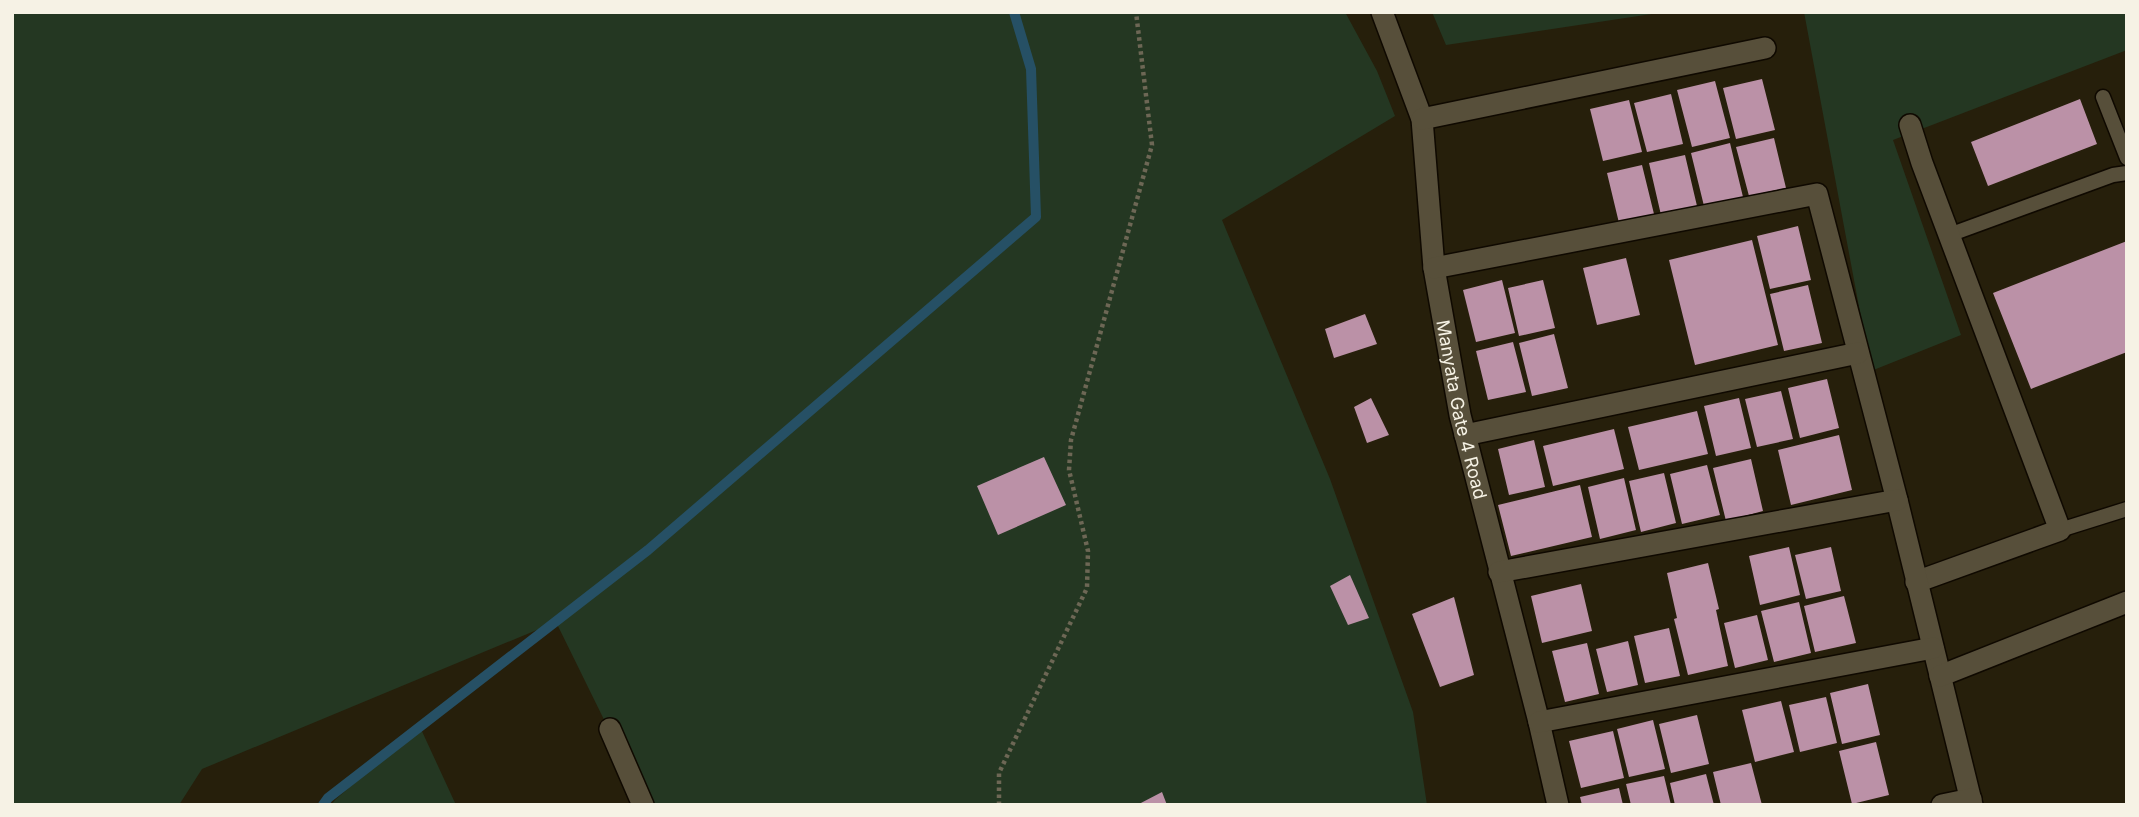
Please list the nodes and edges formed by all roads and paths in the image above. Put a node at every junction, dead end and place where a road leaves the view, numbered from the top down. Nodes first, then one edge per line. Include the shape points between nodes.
1 (1136, 12) edge
2 (1382, 12) edge
3 (1765, 48) dead end
4 (2103, 97) dead end
5 (1422, 119) junction
6 (1910, 125) dead end
7 (2127, 158) edge
8 (2127, 173) edge
9 (1949, 235) junction
10 (1434, 268) junction
11 (1858, 353) junction
12 (1465, 435) junction
13 (1897, 500) junction
14 (2127, 509) edge
15 (2060, 530) junction
16 (1499, 572) junction
17 (1916, 582) junction
18 (2127, 602) edge
19 (1933, 648) junction
20 (1940, 676) junction
21 (1539, 722) junction
22 (610, 729) dead end
23 (1971, 802) edge
24 (643, 805) edge
25 (999, 805) edge
26 (1558, 805) edge
27 (1942, 805) edge

1 - 25 path via 1152,145 1070,440 1069,470 1088,551 1087,588 999,773
2 - 5 street, Manyata Gate 4 Road
3 - 5 street
4 - 7 lane
5 - 10 street, Manyata Gate 4 Road
6 - 9 street
8 - 9 lane
9 - 15 street
10 - 11 street via 1817,194
10 - 12 street, Manyata Gate 4 Road
11 - 12 street
11 - 13 street
12 - 16 street, Manyata Gate 4 Road
13 - 16 street
13 - 17 street
14 - 15 lane
15 - 17 street
16 - 21 street, Manyata Gate 4 Road
17 - 19 street
18 - 20 street
19 - 20 street
19 - 21 street
20 - 23 street
21 - 26 street, Manyata Gate 4 Road
22 - 24 street
23 - 27 street

